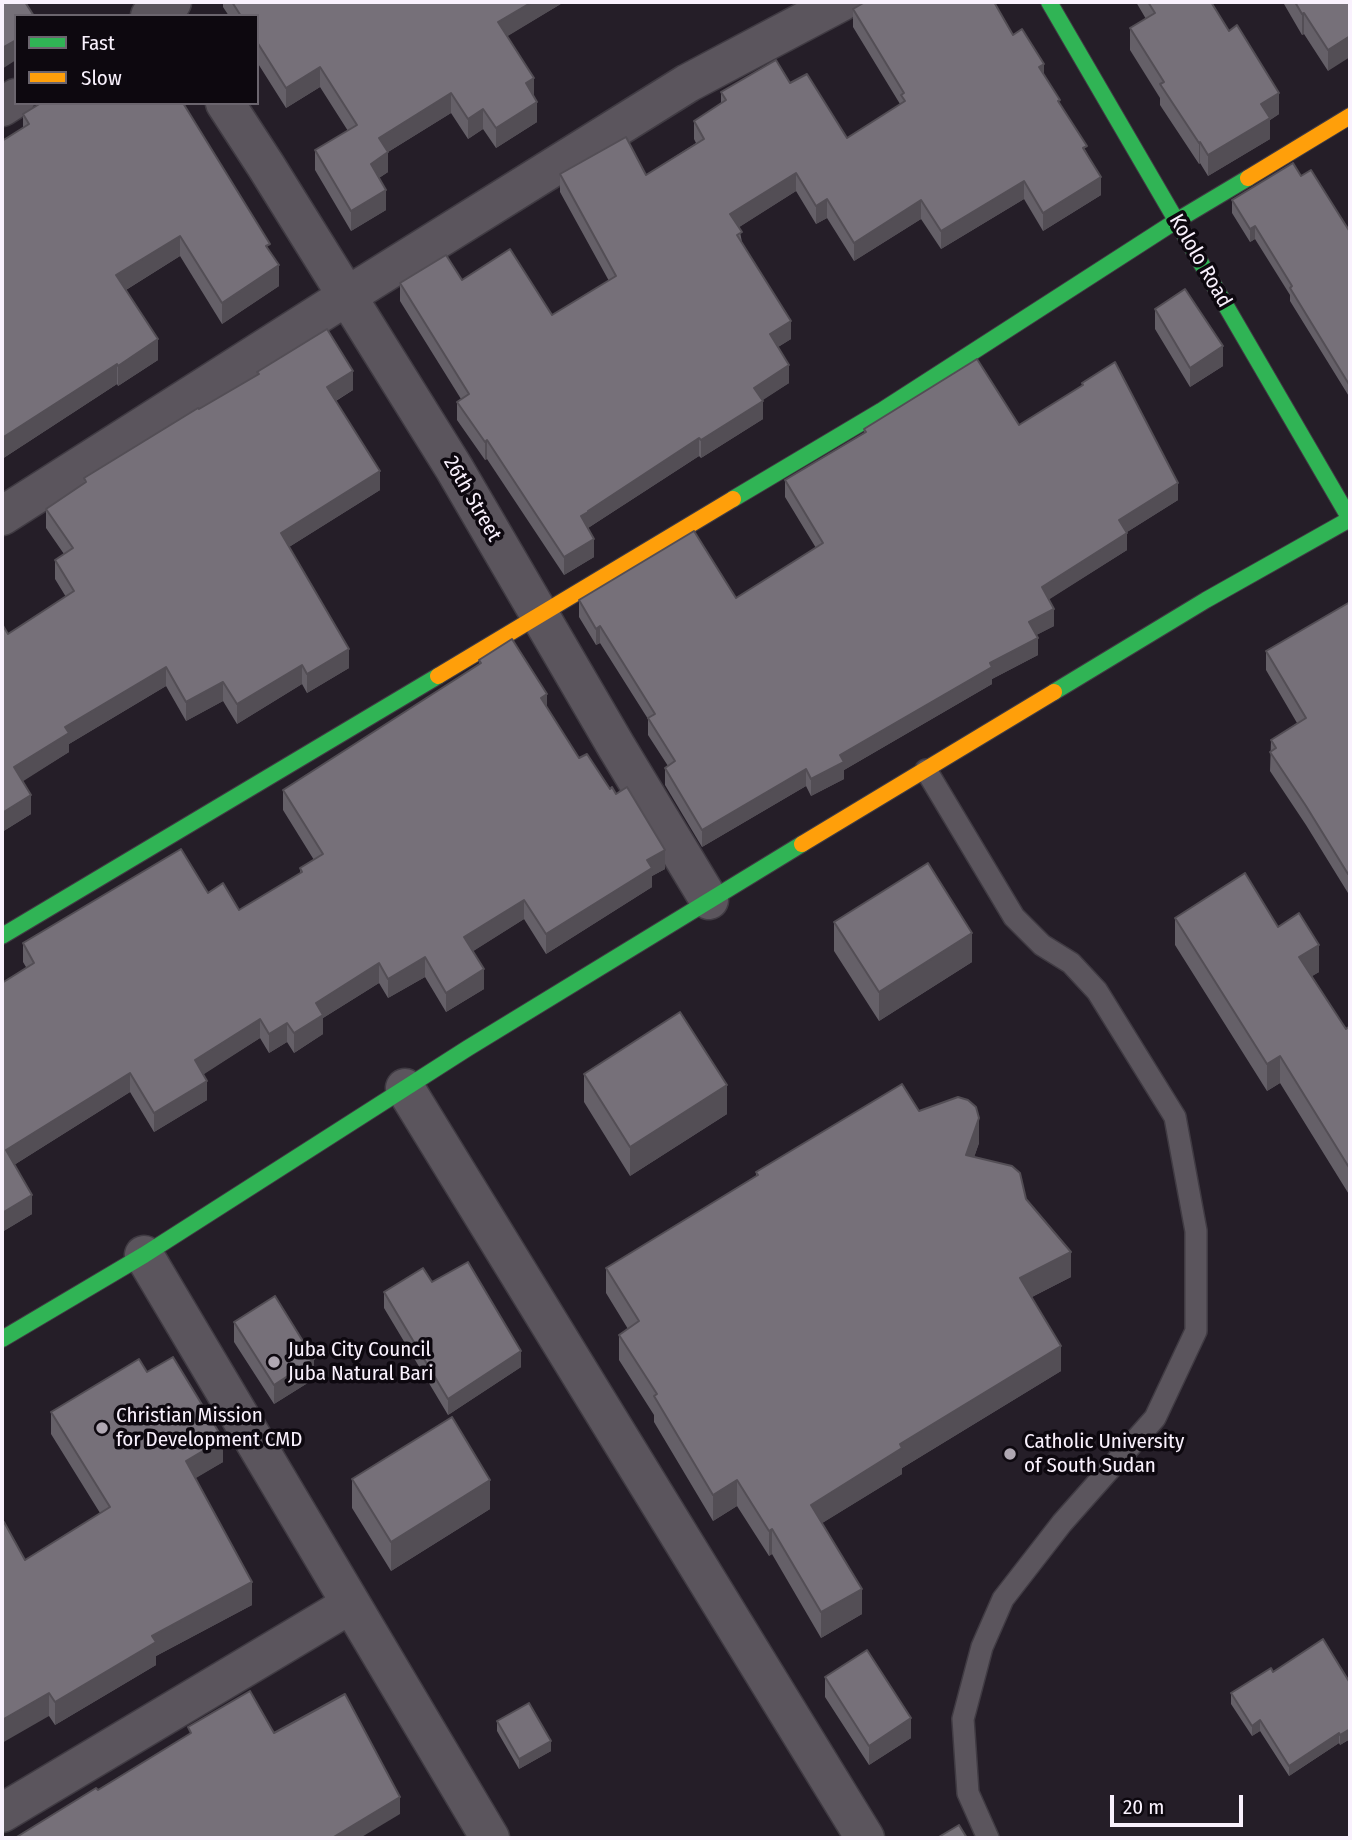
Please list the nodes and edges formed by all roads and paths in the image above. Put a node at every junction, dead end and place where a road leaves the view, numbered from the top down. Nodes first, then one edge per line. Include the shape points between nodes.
1 (841, 2) edge
2 (1049, 2) edge
3 (226, 105) edge
4 (1350, 116) edge
5 (1176, 221) junction
6 (347, 296) junction
7 (2, 516) edge
8 (1350, 519) edge
9 (539, 615) junction
10 (926, 770) junction
11 (709, 900) junction
12 (2, 936) edge
13 (405, 1088) junction
14 (144, 1255) junction
15 (2, 1339) edge
16 (351, 1604) junction
17 (2, 1813) edge
18 (490, 1838) edge
19 (865, 1838) edge
20 (988, 1838) edge

1 - 6 street via 688,83
2 - 5 street, Kololo Road
3 - 6 street, 26th Street
4 - 5 street
5 - 8 street, Kololo Road
5 - 9 street via 881,411
6 - 7 street
6 - 9 street, 26th Street
8 - 10 street via 1206,600
9 - 11 street, 26th Street
9 - 12 street
10 - 11 street
10 - 20 lane via 1014,917 1071,963 1097,991 1175,1117 1196,1231 1196,1331 1155,1418 1062,1523 1003,1600 982,1647 963,1719 968,1793
11 - 13 street
13 - 14 street
13 - 19 street
14 - 15 street
14 - 16 street
16 - 17 street
16 - 18 street

